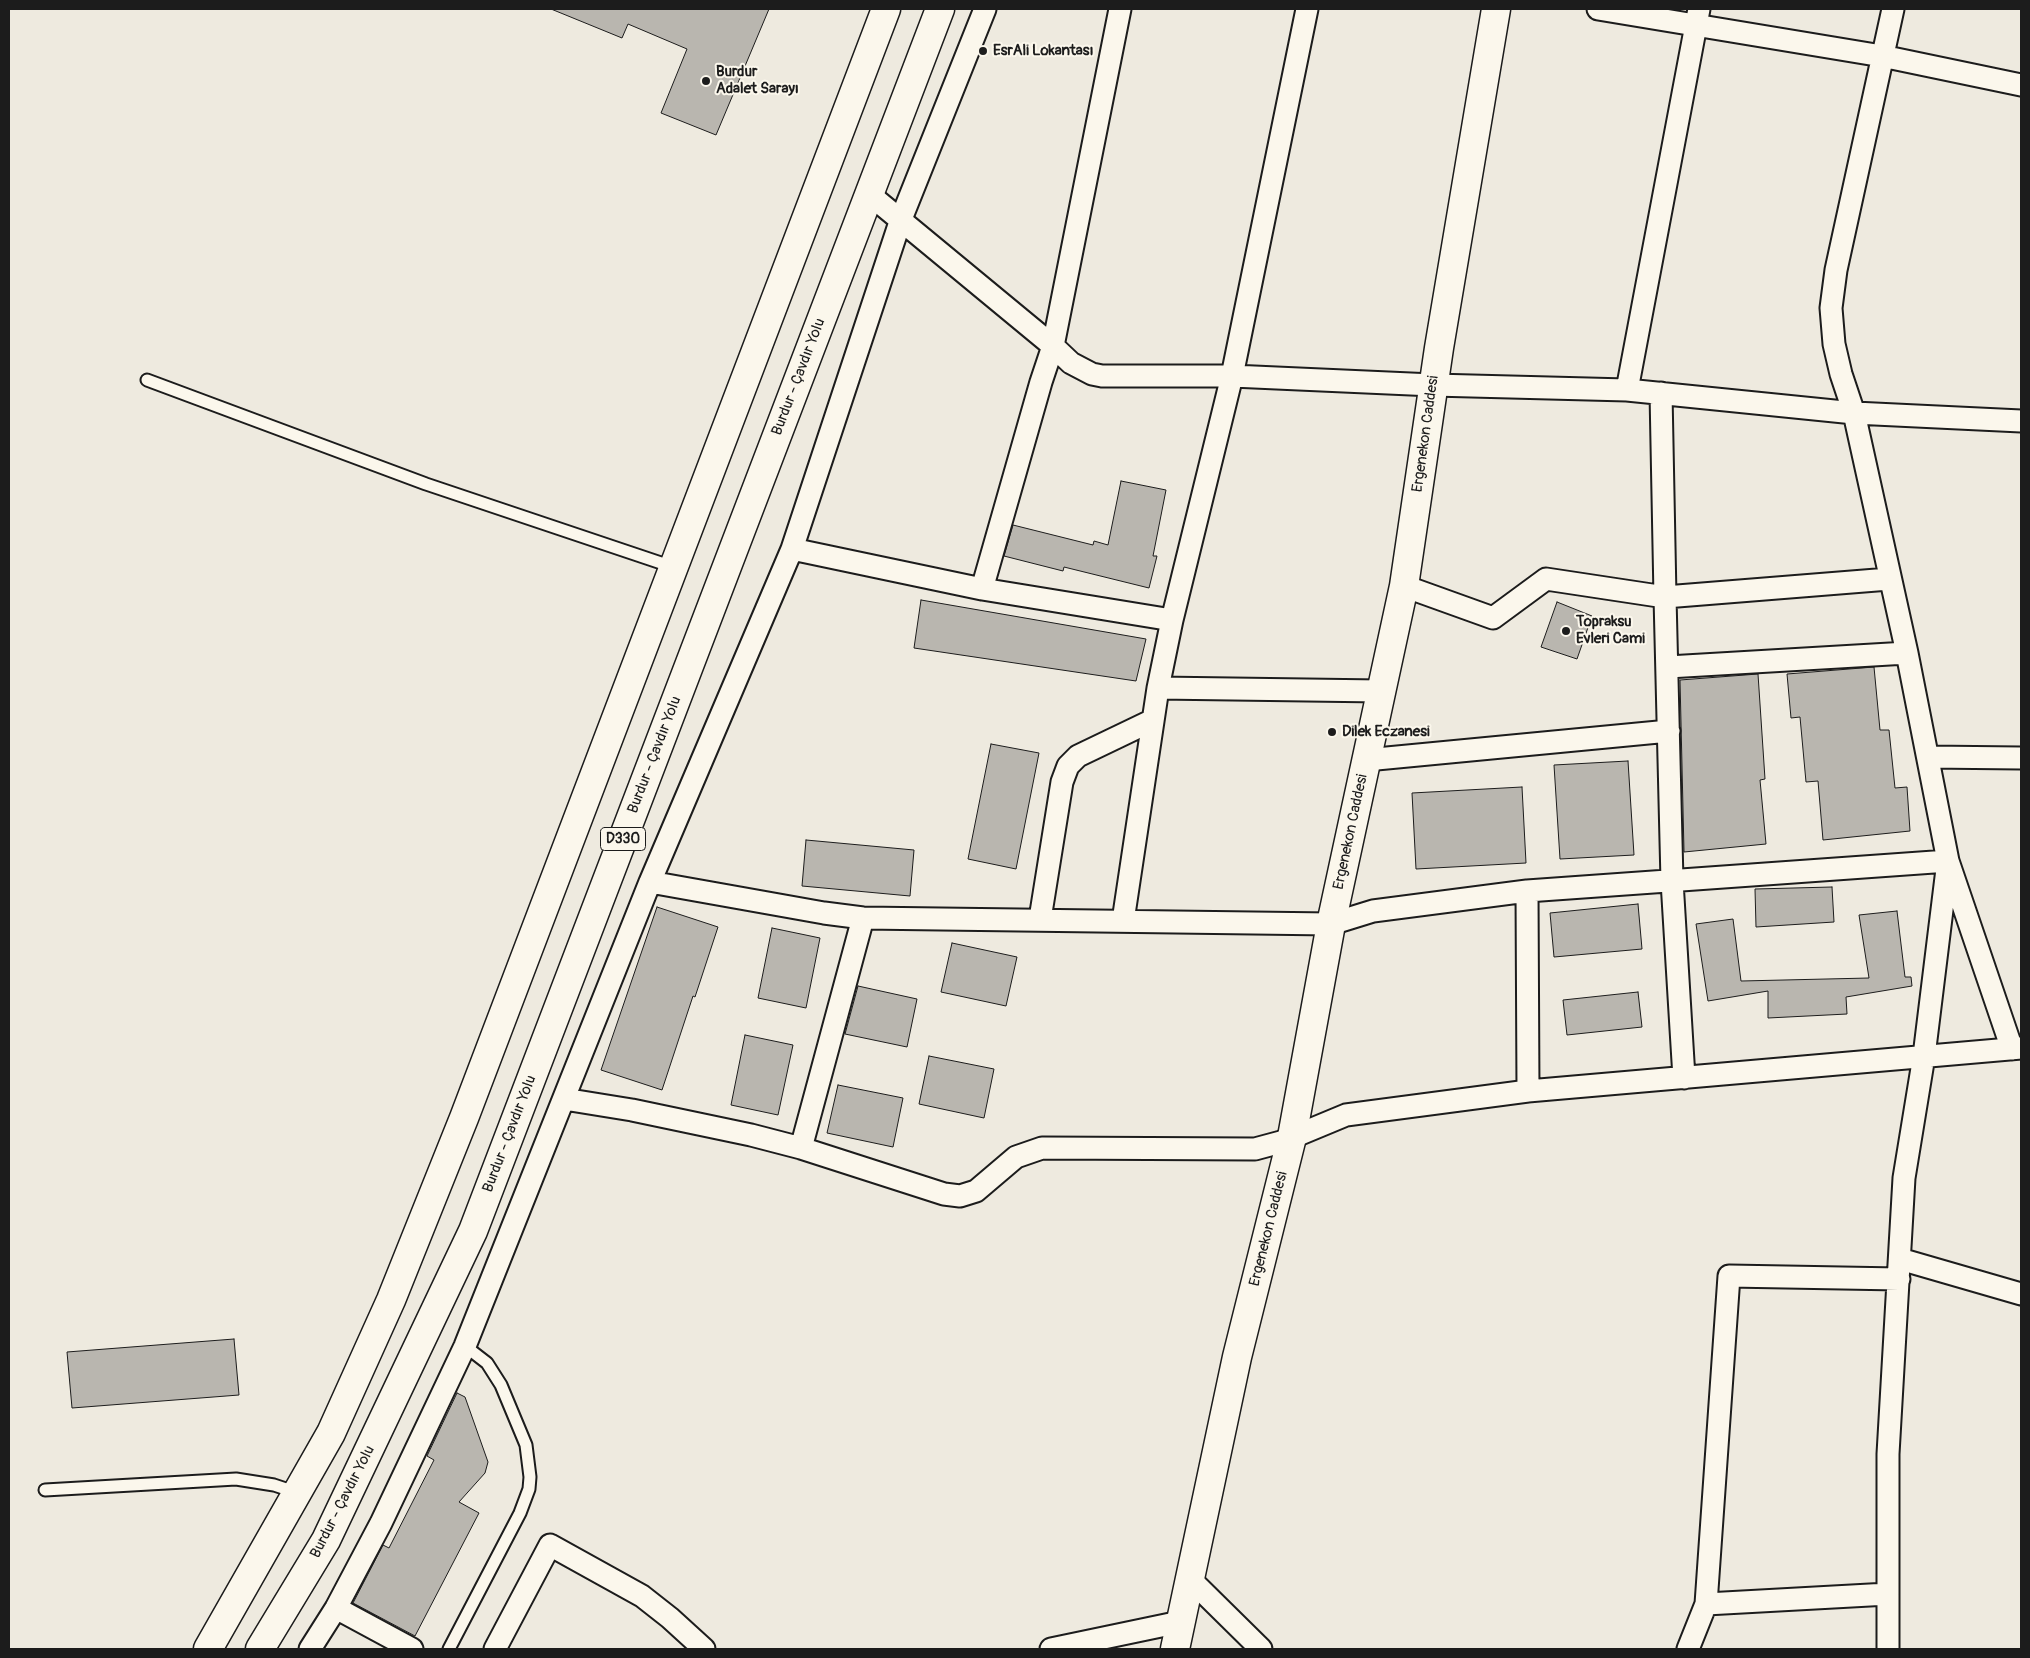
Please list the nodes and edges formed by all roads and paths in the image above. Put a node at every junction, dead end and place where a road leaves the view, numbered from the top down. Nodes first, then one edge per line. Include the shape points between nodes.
1 (886, 9) edge
2 (940, 9) edge
3 (985, 9) edge
4 (1120, 9) edge
5 (1307, 9) edge
6 (1496, 9) edge
7 (1598, 9) edge
8 (1893, 9) edge
9 (1697, 17) edge
10 (1882, 56) junction
11 (2021, 85) edge
12 (869, 194) junction
13 (900, 219) junction
14 (1053, 346) junction
15 (1232, 376) junction
16 (147, 380) dead end
17 (1433, 385) junction
18 (1627, 390) junction
19 (1661, 393) junction
20 (1854, 413) junction
21 (2021, 421) edge
22 (792, 549) junction
23 (673, 567) junction
24 (1890, 579) junction
25 (1404, 586) junction
26 (982, 589) junction
27 (1665, 597) junction
28 (1172, 620) junction
29 (1907, 654) junction
30 (1668, 667) junction
31 (1158, 688) junction
32 (1381, 691) junction
33 (1153, 720) junction
34 (1668, 731) junction
35 (1928, 758) junction
36 (2021, 758) edge
37 (1366, 760) junction
38 (1948, 861) junction
39 (1672, 881) junction
40 (650, 882) junction
41 (1527, 891) junction
42 (862, 918) junction
43 (1040, 919) junction
44 (1123, 921) junction
45 (1332, 924) junction
46 (2017, 1048) edge
47 (1924, 1056) junction
48 (1684, 1078) junction
49 (1528, 1090) junction
50 (564, 1099) junction
51 (1292, 1137) junction
52 (801, 1148) junction
53 (1899, 1269) junction
54 (2021, 1294) edge
55 (465, 1346) junction
56 (45, 1490) dead end
57 (298, 1493) junction
58 (1190, 1579) junction
59 (1888, 1594) junction
60 (1706, 1604) junction
61 (336, 1608) junction
62 (1180, 1622) junction
63 (208, 1649) edge
64 (260, 1649) edge
65 (310, 1649) edge
66 (412, 1649) edge
67 (450, 1649) edge
68 (495, 1649) edge
69 (704, 1649) edge
70 (1051, 1649) edge
71 (1175, 1649) edge
72 (1261, 1649) edge
73 (1688, 1649) edge
74 (1888, 1649) edge

1 - 23 main road
2 - 12 main road, Burdur - Çavdır Yolu / D330
3 - 13 street
4 - 14 street
5 - 15 street
6 - 17 main road, Ergenekon Caddesi
7 - 9 street
8 - 10 street
9 - 10 street
9 - 18 street
10 - 11 street
10 - 20 street via 1836,270 1831,308 1834,344
12 - 13 street
12 - 64 main road, Burdur - Çavdır Yolu / D330 via 473,1232 326,1540
13 - 14 street
13 - 22 street
14 - 15 street via 1080,369 1102,376
14 - 26 street
15 - 17 street
15 - 28 street
16 - 23 lane via 426,484
17 - 18 street
17 - 25 main road, Ergenekon Caddesi
18 - 19 street
19 - 20 street
19 - 27 street
20 - 21 street
20 - 24 street
22 - 26 street
22 - 40 street
23 - 57 main road via 395,1291 331,1433
24 - 27 street
24 - 29 street
25 - 27 street via 1493,618 1546,579
25 - 32 main road, Ergenekon Caddesi
26 - 28 street
27 - 30 street
28 - 31 street
29 - 30 street
29 - 35 street
30 - 34 street
31 - 32 street
31 - 33 street
32 - 37 main road, Ergenekon Caddesi
33 - 43 street via 1078,756 1068,766 1062,782
33 - 44 street
34 - 37 street
34 - 39 street
35 - 36 street
35 - 38 street
37 - 45 main road, Ergenekon Caddesi
38 - 39 street
38 - 46 street
38 - 47 street
39 - 41 street
39 - 48 street
40 - 42 street
40 - 50 street
41 - 45 street via 1373,911
41 - 49 street
42 - 43 street
42 - 52 street
43 - 44 street
44 - 45 street
45 - 51 main road, Ergenekon Caddesi
46 - 47 street
47 - 48 street
47 - 53 street via 1904,1178
48 - 49 street
49 - 51 street via 1346,1115
50 - 52 street via 700,1123
50 - 55 street
51 - 52 street via 1270,1146 1239,1150 1042,1148 1016,1157 976,1191 960,1196 944,1194
51 - 58 main road, Ergenekon Caddesi via 1237,1357
53 - 54 street
53 - 59 street via 1888,1454
53 - 60 street via 1729,1276
55 - 61 street via 394,1496
55 - 67 lane via 487,1363 502,1385 526,1446 530,1477 522,1507
56 - 57 lane via 236,1479 274,1485
57 - 63 main road
58 - 62 main road, Ergenekon Caddesi
58 - 72 street
59 - 60 street
59 - 74 street
60 - 73 street
61 - 65 street
61 - 66 street
62 - 70 street
62 - 71 main road, Ergenekon Caddesi
68 - 69 street via 550,1545 642,1596

